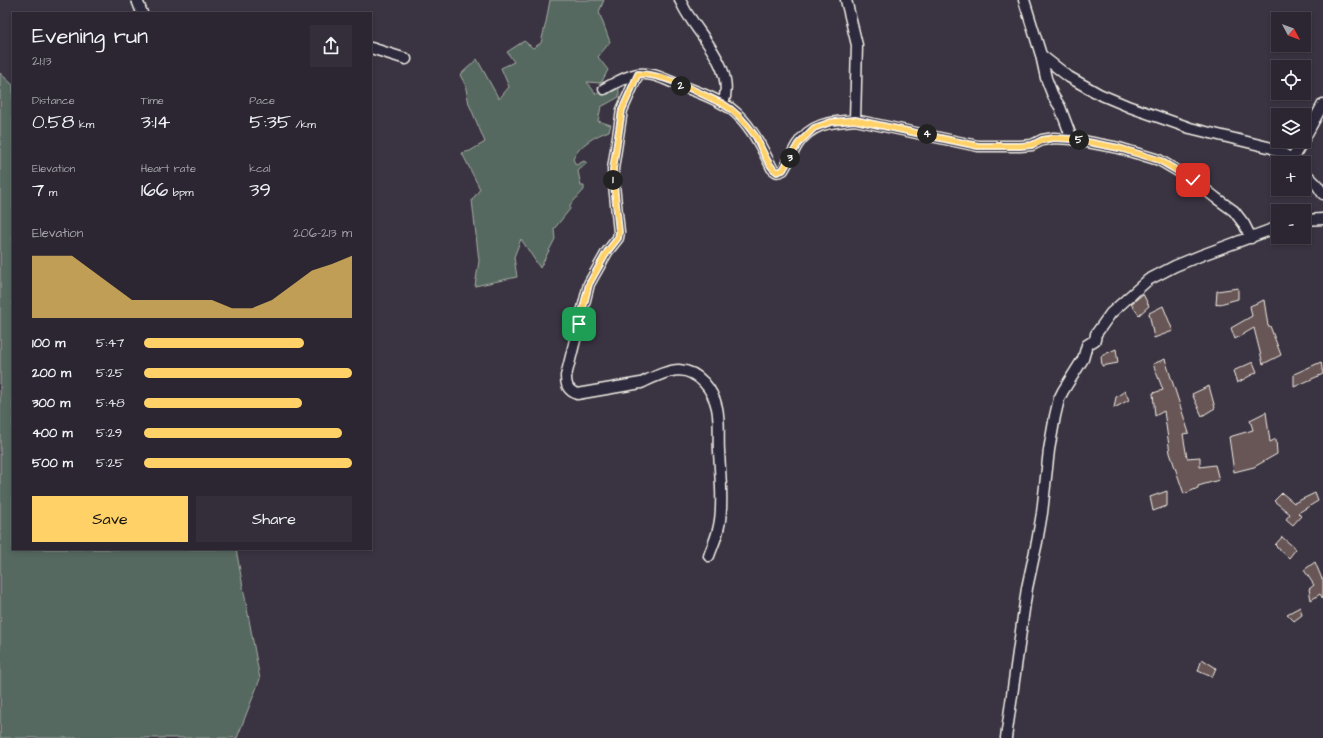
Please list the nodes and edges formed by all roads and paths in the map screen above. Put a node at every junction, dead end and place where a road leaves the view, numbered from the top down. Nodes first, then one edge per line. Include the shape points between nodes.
1 (137, 0) edge
2 (680, 0) edge
3 (846, 0) edge
4 (1024, 0) edge
5 (142, 12) edge
6 (372, 48) edge
7 (1041, 55) junction
8 (406, 58) dead end
9 (638, 74) junction
10 (604, 89) dead end
11 (723, 104) junction
12 (1323, 104) edge
13 (855, 120) junction
14 (1311, 127) edge
15 (1072, 139) junction
16 (1286, 156) edge
17 (1311, 179) edge
18 (1323, 194) edge
19 (1323, 219) edge
20 (1311, 220) edge
21 (1271, 230) edge
22 (1250, 238) junction
23 (709, 556) dead end
24 (1006, 738) edge

1 - 5 street
2 - 11 street via 717,57 726,91
3 - 13 street via 857,45
4 - 7 street
6 - 8 street
7 - 15 street via 1050,90 1060,106
7 - 16 street via 1099,94 1130,107 1190,128 1272,148
9 - 10 street
9 - 11 street via 661,77
9 - 23 street via 622,110 613,169 618,238 589,284 566,385 570,391 577,394 641,383 677,370 692,373 708,386 717,409 720,503 718,530
11 - 13 street via 747,124 772,168 777,172 783,170 798,144 814,128 831,122
12 - 14 street
13 - 15 street via 978,146 1020,146 1054,138
15 - 22 street via 1119,148 1173,167 1234,211
17 - 18 street
19 - 20 street
21 - 22 street
22 - 24 street via 1175,266 1148,280 1112,312 1096,334 1095,340 1087,345 1083,359 1059,398 1049,450 1042,513 1027,588

